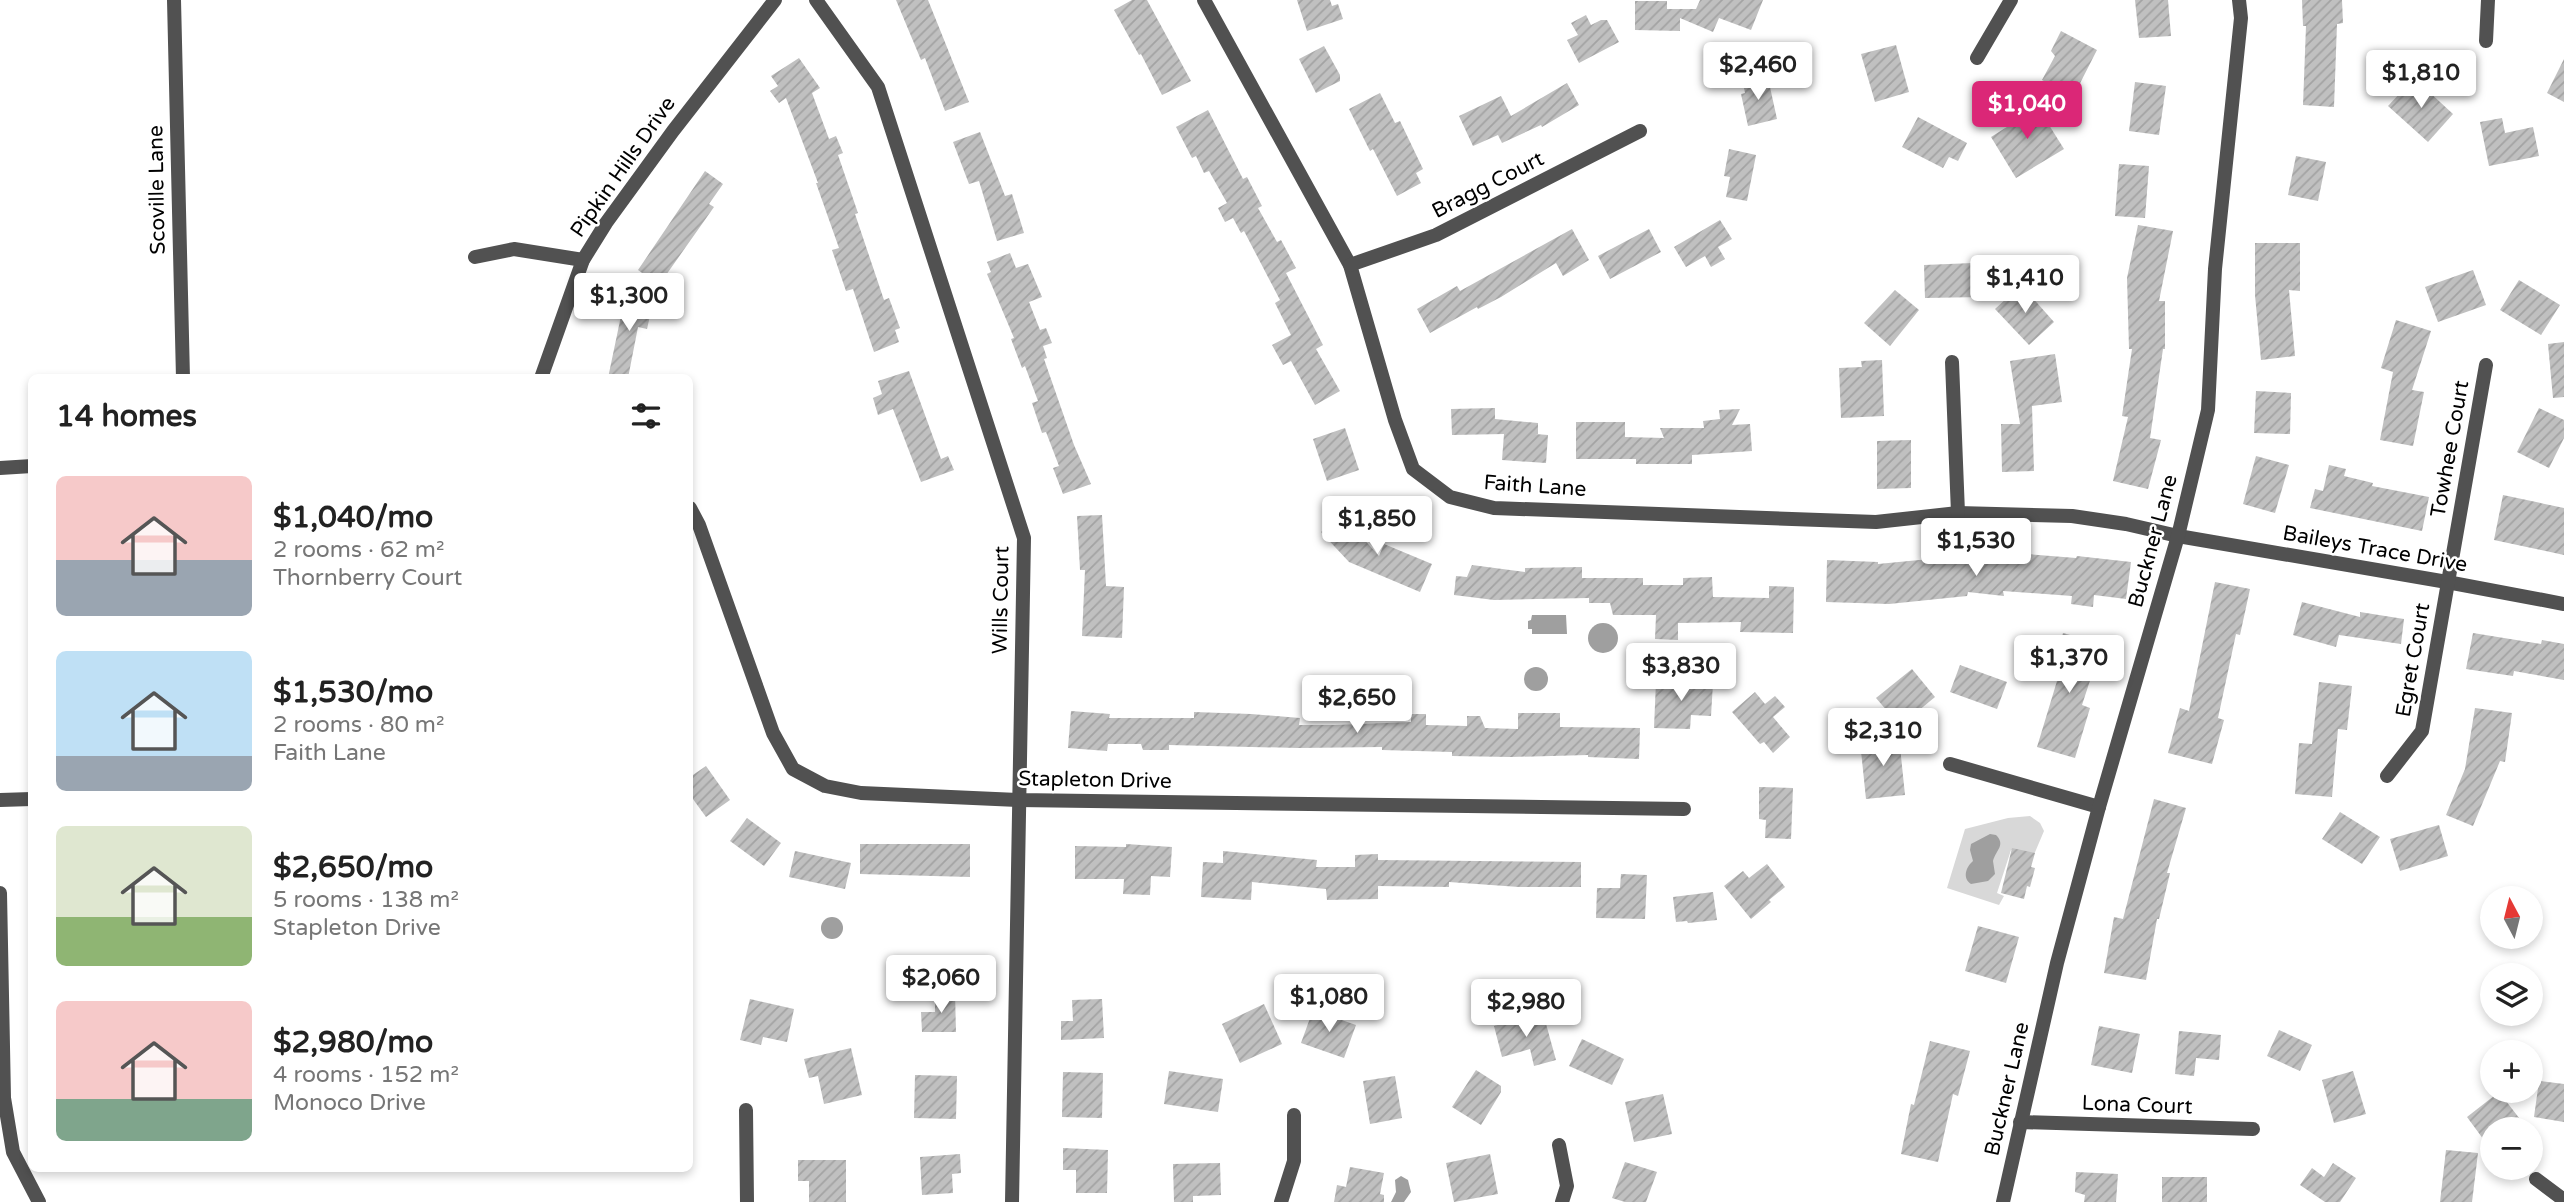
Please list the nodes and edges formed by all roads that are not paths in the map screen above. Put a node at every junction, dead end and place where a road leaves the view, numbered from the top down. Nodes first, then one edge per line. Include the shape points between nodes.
1 (174, 0) edge
2 (775, 0) edge
3 (816, 0) edge
4 (1204, 0) edge
5 (2011, 0) edge
6 (2239, 0) edge
7 (2488, 0) edge
8 (2486, 41) dead end
9 (1977, 58) dead end
10 (1640, 131) dead end
11 (475, 257) dead end
12 (583, 260) junction
13 (1350, 265) junction
14 (1952, 362) dead end
15 (2486, 365) dead end
16 (183, 374) edge
17 (542, 374) edge
18 (28, 467) edge
19 (0, 468) edge
20 (1958, 513) junction
21 (693, 514) edge
22 (2178, 536) junction
23 (2447, 582) junction
24 (2564, 604) edge
25 (1950, 764) dead end
26 (2387, 776) dead end
27 (28, 799) edge
28 (0, 800) edge
29 (1018, 800) junction
30 (2099, 807) junction
31 (1684, 809) dead end
32 (0, 893) edge
33 (746, 1110) dead end
34 (1294, 1115) dead end
35 (2020, 1122) junction
36 (2253, 1129) dead end
37 (1559, 1145) dead end
38 (2537, 1180) edge
39 (2564, 1200) edge
40 (39, 1202) edge
41 (747, 1202) edge
42 (1012, 1202) edge
43 (1281, 1202) edge
44 (1562, 1202) edge
45 (2003, 1202) edge

1 - 16 street, Scoville Lane
2 - 12 street, Pipkin Hills Drive via 673,131
3 - 29 street, Wills Court via 878,86 1024,538
4 - 13 street, Faith Lane
5 - 9 street
6 - 22 street, Buckner Lane via 2241,18 2215,269 2208,410
7 - 8 street
10 - 13 street, Bragg Court via 1436,235
11 - 12 street via 514,249
12 - 17 street, Pipkin Hills Drive
13 - 20 street, Faith Lane via 1413,469 1450,497 1494,508 1876,522
14 - 20 street
15 - 23 street, Towhee Court
18 - 19 street
20 - 22 street, Faith Lane via 2073,516
21 - 29 street, Stapleton Drive via 773,733 793,769 825,786 861,793
22 - 23 street, Baileys Trace Drive
22 - 30 street, Buckner Lane
23 - 24 street, Baileys Trace Drive
23 - 26 street, Egret Court via 2422,732
25 - 30 street
27 - 28 street
29 - 31 street, Stapleton Drive
29 - 42 street, Wills Court
30 - 35 street, Buckner Lane
32 - 40 street via 4,1098 13,1152
33 - 41 street
34 - 43 street via 1294,1161
35 - 36 street, Lona Court
35 - 45 street, Buckner Lane
37 - 44 street via 1567,1186
38 - 39 street

